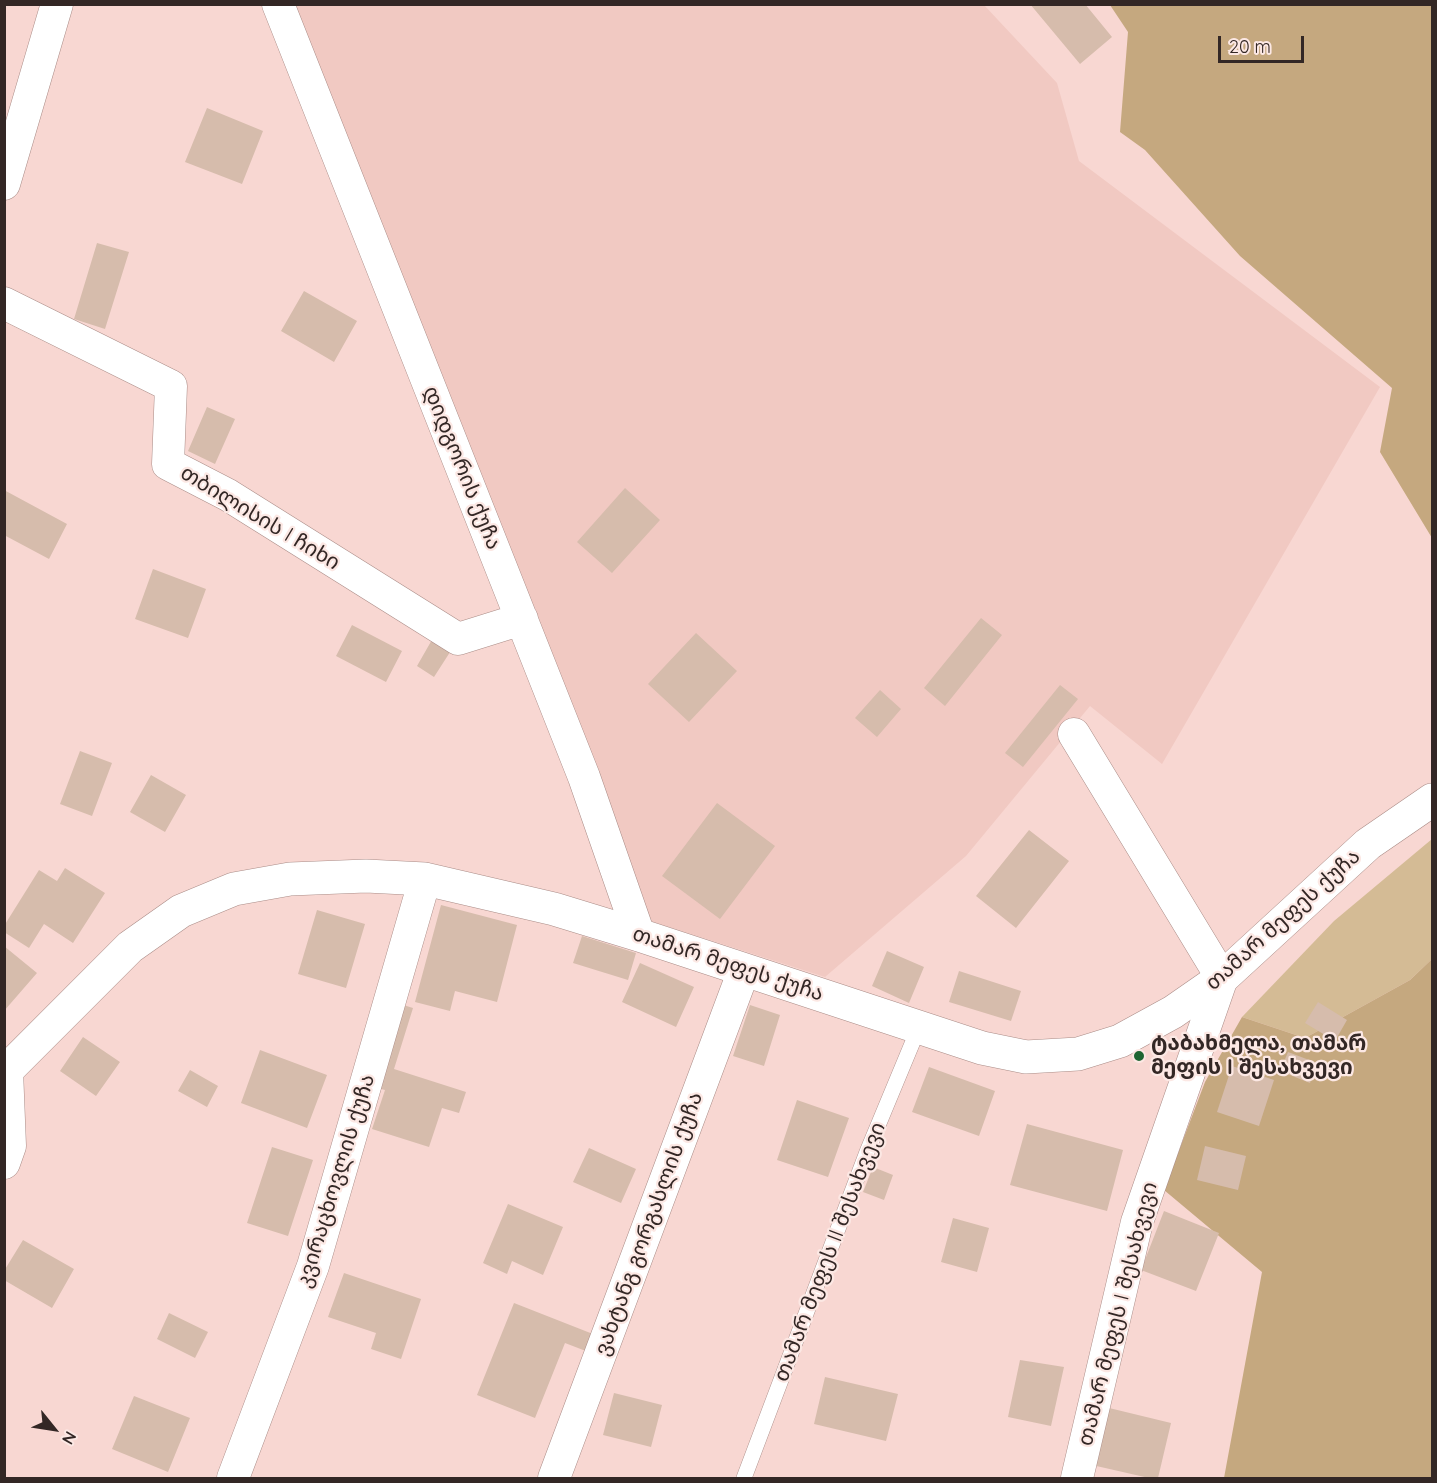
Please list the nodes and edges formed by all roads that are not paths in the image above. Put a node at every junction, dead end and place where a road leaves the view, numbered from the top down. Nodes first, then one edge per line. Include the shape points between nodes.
1 (57, 4) edge
2 (278, 4) edge
3 (4, 184) edge
4 (4, 303) edge
5 (522, 620) junction
6 (1074, 734) dead end
7 (1432, 800) edge
8 (425, 879) junction
9 (639, 935) junction
10 (744, 970) junction
11 (1222, 978) junction
12 (919, 1028) junction
13 (6, 1071) edge
14 (4, 1163) edge
15 (233, 1479) edge
16 (554, 1479) edge
17 (744, 1479) edge
18 (1077, 1479) edge

1 - 3 street
2 - 5 street, დიდგორის ქუჩა
4 - 5 street, თბილისის I ჩიხი via 171,386 168,464 228,495 459,639
5 - 9 street, დიდგორის ქუჩა via 584,777
6 - 11 street
7 - 11 street, თამარ მეფეს ქუჩა via 1368,844
8 - 9 street, თამარ მეფეს ქუჩა via 554,909
8 - 13 street, თამარ მეფეს ქუჩა via 290,879 234,889 181,911 130,947
8 - 15 street, კვირაცხოვლის ქუჩა via 313,1266
9 - 10 street, თამარ მეფეს ქუჩა
10 - 12 street, თამარ მეფეს ქუჩა
10 - 16 street, ვახტანგ გორგასლის ქუჩა
11 - 12 street, თამარ მეფეს ქუჩა via 1173,1012 1120,1041 1078,1054 1026,1057
11 - 18 street, თამარ მეფეს I შესახვევი via 1137,1222
12 - 17 lane, თამარ მეფეს II შესახვევი via 867,1152
13 - 14 street via 10,1146

